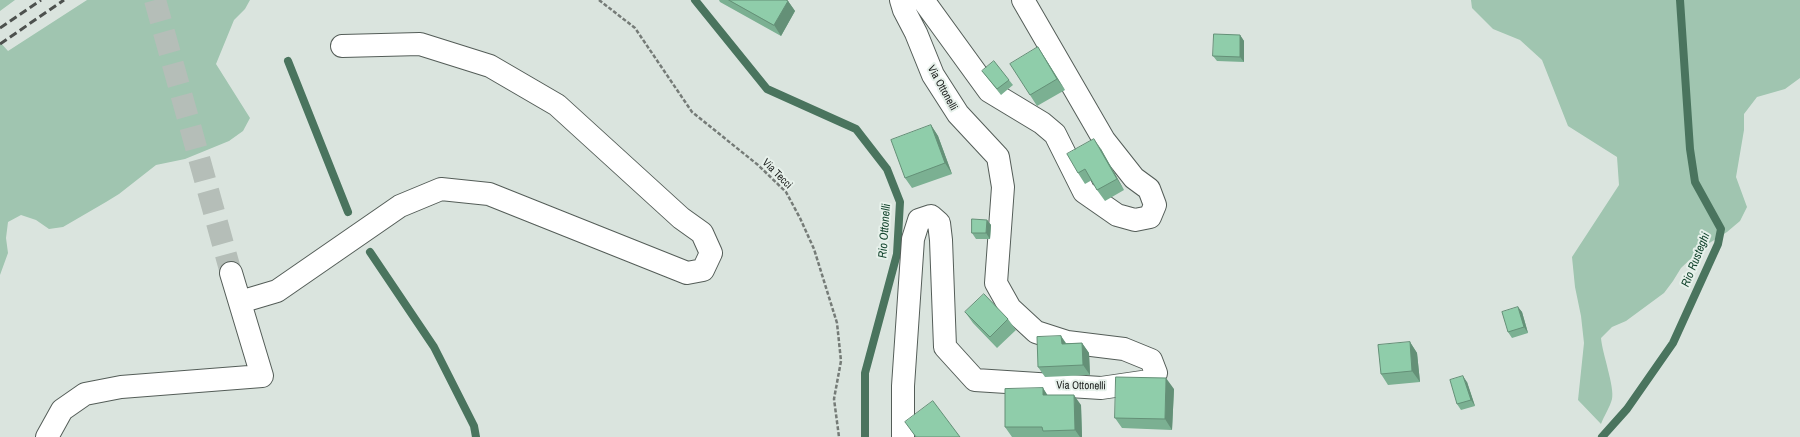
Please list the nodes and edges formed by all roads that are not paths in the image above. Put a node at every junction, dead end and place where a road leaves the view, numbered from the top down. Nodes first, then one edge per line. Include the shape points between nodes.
1 (901, 0) edge
2 (923, 0) edge
3 (1023, 0) edge
4 (342, 46) dead end
5 (231, 273) tunnel mouth
6 (240, 302) junction
7 (47, 437) edge
8 (903, 437) edge

1 - 8 street, Via Ottonelli via 933,75 958,114 998,157 1003,187 996,283 1010,308 1036,332 1067,342 1124,349 1151,360 1156,373 1149,381 1102,388 974,380 944,347 942,240 939,223 931,216 919,220 913,239 903,386
2 - 3 street via 988,91 1042,123 1055,134 1084,192 1117,215 1135,220 1150,217 1156,204 1149,189 1134,178 1104,140
4 - 6 street via 420,44 490,66 557,105 681,218 702,233 711,253 703,270 687,273 489,194 441,189 400,206 277,290
5 - 6 street
6 - 7 street via 262,376 121,387 85,394 62,410

